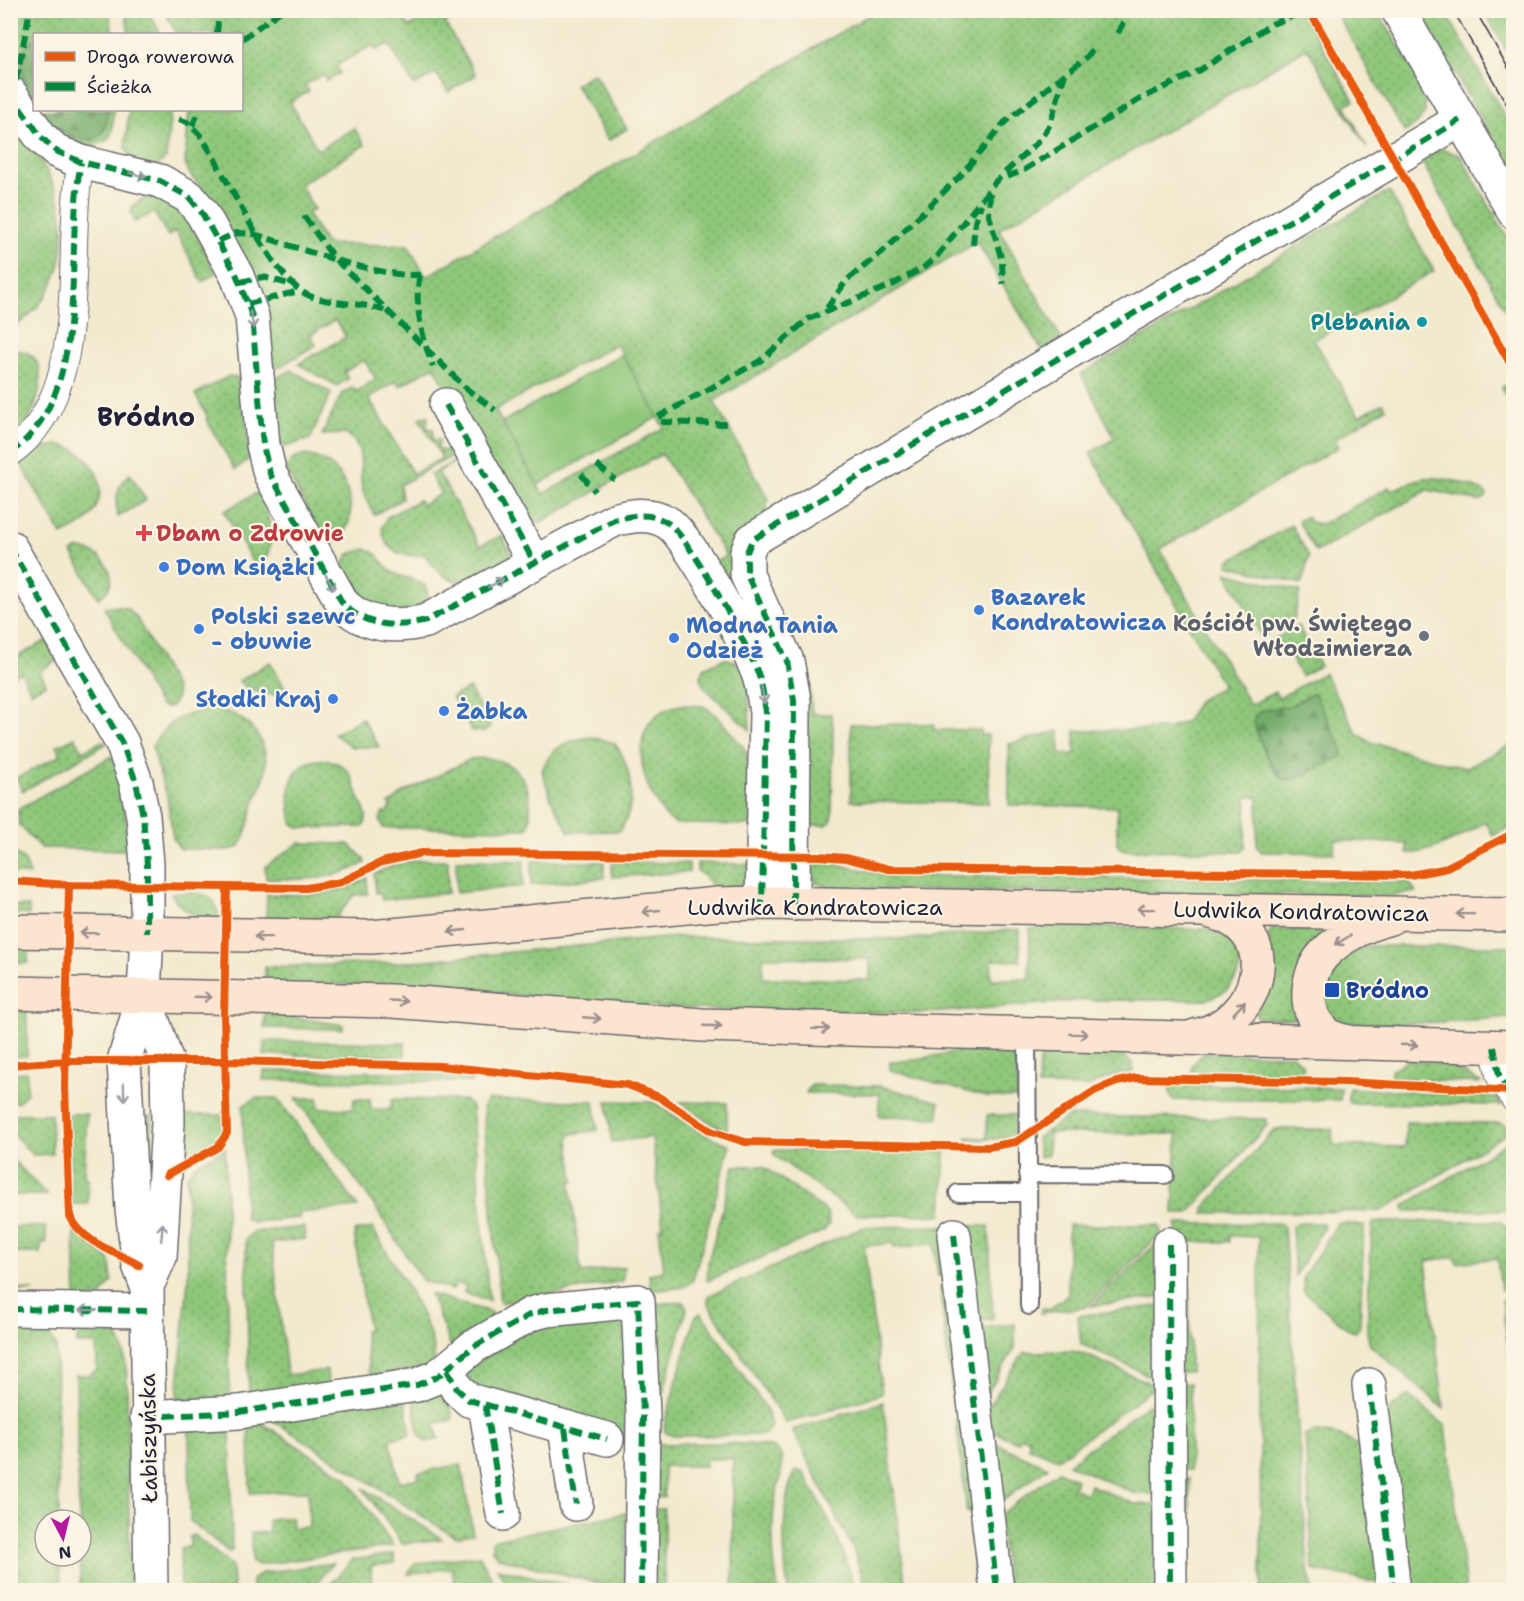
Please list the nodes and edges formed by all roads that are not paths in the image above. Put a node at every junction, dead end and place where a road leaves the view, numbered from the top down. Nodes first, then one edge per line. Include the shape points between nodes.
1 (1398, 10) edge
2 (10, 93) edge
3 (1460, 120) junction
4 (81, 162) junction
5 (1514, 212) edge
6 (446, 405) dead end
7 (10, 453) edge
8 (10, 547) edge
9 (534, 562) junction
10 (778, 904) junction
11 (1204, 910) junction
12 (1417, 913) junction
13 (1514, 915) edge
14 (10, 931) edge
15 (147, 933) junction
16 (10, 993) edge
17 (144, 995) junction
18 (1028, 1033) junction
19 (1190, 1037) junction
20 (1350, 1043) junction
21 (1504, 1047) edge
22 (1514, 1099) edge
23 (1027, 1174) junction
24 (1165, 1175) dead end
25 (958, 1193) dead end
26 (1026, 1193) junction
27 (954, 1235) dead end
28 (1169, 1244) dead end
29 (147, 1299) junction
30 (1029, 1306) dead end
31 (10, 1309) edge
32 (447, 1370) junction
33 (1369, 1385) dead end
34 (485, 1405) junction
35 (147, 1417) junction
36 (565, 1428) junction
37 (607, 1439) dead end
38 (576, 1504) dead end
39 (503, 1514) dead end
40 (151, 1590) edge
41 (641, 1590) edge
42 (997, 1590) edge
43 (1170, 1590) edge
44 (1392, 1590) edge

1 - 3 street
2 - 4 street via 48,145
3 - 5 street
3 - 10 street via 752,540 746,560 749,582 782,649 793,693
4 - 7 street via 63,362 46,414 33,433
4 -> 9 street via 160,181 189,198 202,213 237,276 252,316 263,445 270,474 349,610 386,625 426,621
6 - 9 street
8 - 15 street, Łabiszyńska via 122,743 136,782 147,864
9 -> 10 street via 606,524 633,516 660,519 675,528 686,542 740,636 762,688
11 -> 10 main road, Ludwika Kondratowicza
10 -> 15 main road, Ludwika Kondratowicza via 708,905 399,936
11 - 12 main road, Ludwika Kondratowicza
19 -> 11 main road via 1214,1029 1237,1011 1249,997 1258,975 1256,951 1243,928
13 -> 12 main road, Ludwika Kondratowicza
12 -> 20 main road via 1385,919 1350,935 1324,953 1313,969 1309,990 1314,1018 1328,1035
15 -> 14 main road, Ludwika Kondratowicza
15 - 17 street, Łabiszyńska
16 - 17 main road
17 -> 18 main road via 410,1002 702,1026
17 -> 29 street, Łabiszyńska via 124,1061 124,1089 132,1209
29 -> 17 street, Łabiszyńska via 160,1257 168,1124 167,1062
18 -> 19 main road
18 - 23 lane
19 - 20 main road
20 -> 21 main road
21 - 22 street via 1499,1075
23 - 24 lane
23 - 26 lane
25 - 26 lane
26 - 30 lane
27 - 42 street
28 - 43 street
29 -> 31 street
29 - 35 street, Łabiszyńska
32 - 34 street via 464,1397
32 - 35 street via 407,1387 249,1411
32 - 41 street via 472,1347 531,1314 638,1301 644,1415
33 - 44 street
34 - 36 street
34 - 39 street
35 - 40 street, Łabiszyńska
36 - 37 street
36 - 38 street

